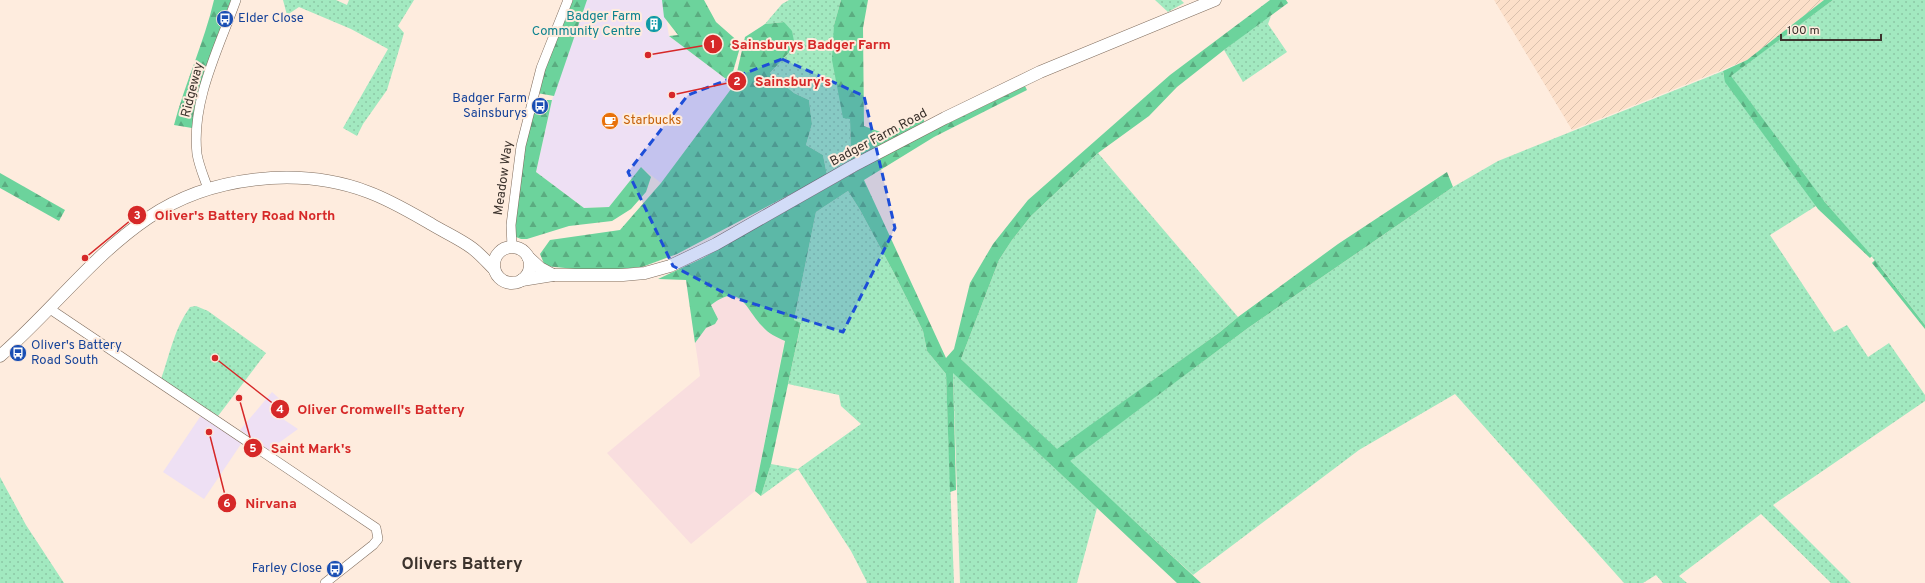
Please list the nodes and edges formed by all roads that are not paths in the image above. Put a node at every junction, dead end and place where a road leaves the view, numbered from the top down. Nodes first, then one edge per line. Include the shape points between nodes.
1 (236, 0) edge
2 (568, 0) edge
3 (1215, 0) edge
4 (208, 189) junction
5 (512, 247) junction
6 (472, 248) junction
7 (496, 255) junction
8 (528, 257) junction
9 (494, 269) junction
10 (553, 275) junction
11 (522, 280) junction
12 (50, 309) junction
13 (15, 343) junction
14 (0, 353) edge
15 (0, 356) edge
16 (325, 583) edge

1 - 4 street, Ridgeway via 206,83 198,121 200,166
2 - 5 street, Meadow Way via 542,68 521,146 510,225
3 - 10 main road, Badger Farm Road via 1040,72 853,166 716,244 670,266 645,273 623,275
4 - 6 main road via 277,178 321,180 341,184 401,206
4 - 12 main road via 163,208 135,228 98,259
5 - 7 main road via 500,250
5 - 8 main road via 522,250
6 - 7 main road
6 - 9 main road
7 - 9 main road
8 - 10 main road
8 - 11 main road via 530,266
9 - 11 main road via 500,280 506,283
10 - 11 main road, Badger Farm Road
12 - 13 main road
12 - 16 street via 371,523 376,528 378,539
13 - 14 main road
13 - 15 main road

